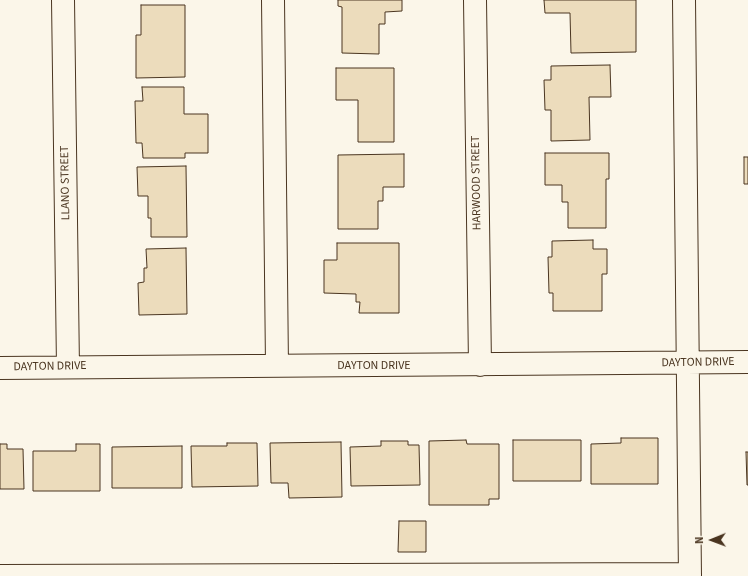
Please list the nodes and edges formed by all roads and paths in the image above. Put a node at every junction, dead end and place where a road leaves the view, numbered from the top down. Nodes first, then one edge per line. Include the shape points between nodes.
1 (63, 0) edge
2 (273, 0) edge
3 (475, 0) edge
4 (684, 0) edge
5 (748, 362) edge
6 (688, 363) junction
7 (480, 365) junction
8 (277, 366) junction
9 (68, 367) junction
10 (0, 368) edge
11 (690, 575) edge
12 (0, 576) edge

1 - 9 street, LLANO STREET
2 - 8 street
3 - 7 street, HARWOOD STREET
4 - 6 street
5 - 6 street, DAYTON DRIVE
6 - 7 street, DAYTON DRIVE
6 - 11 street
7 - 8 street, DAYTON DRIVE
8 - 9 street, DAYTON DRIVE
9 - 10 street, DAYTON DRIVE
11 - 12 street

